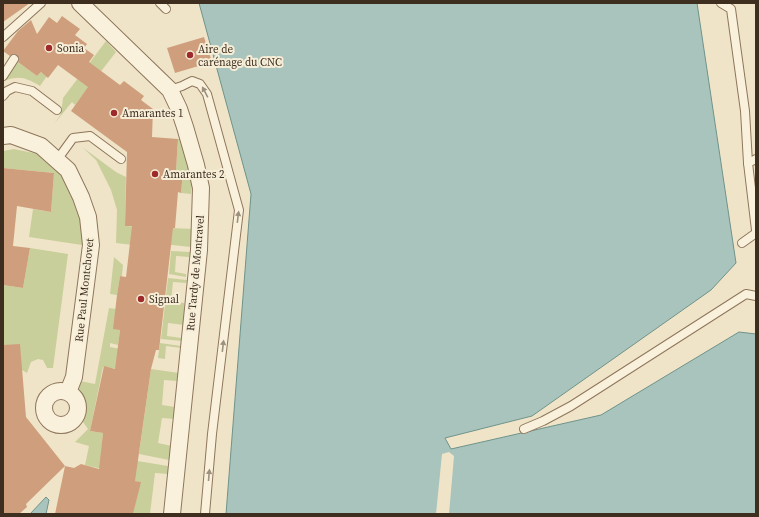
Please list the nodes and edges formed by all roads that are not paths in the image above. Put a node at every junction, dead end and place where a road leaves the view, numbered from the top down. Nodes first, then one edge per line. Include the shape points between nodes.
1 (41, 3) edge
2 (80, 3) edge
3 (160, 3) edge
4 (721, 3) edge
5 (732, 6) edge
6 (166, 9) dead end
7 (3, 37) edge
8 (14, 60) dead end
9 (3, 76) edge
10 (170, 90) junction
11 (3, 96) edge
12 (57, 110) dead end
13 (3, 136) edge
14 (121, 159) dead end
15 (756, 159) edge
16 (57, 160) junction
17 (748, 164) junction
18 (756, 230) edge
19 (756, 233) edge
20 (742, 244) dead end
21 (756, 296) edge
22 (68, 392) dead end
23 (524, 429) dead end
24 (172, 514) edge
25 (205, 514) edge

1 - 7 lane
2 - 10 street, Rue Tardy de Montravel
3 - 6 lane
4 - 5 lane
5 - 17 lane via 745,111
8 - 9 lane
10 - 24 street, Rue Tardy de Montravel via 185,127 201,188 199,250
25 -> 10 lane via 239,210 207,94 200,84 192,82
11 - 12 lane via 15,87 27,90
13 - 16 street, Rue Paul Montchovet via 11,135 41,146
14 - 16 lane via 90,136 73,138
15 - 17 lane
16 - 22 street, Rue Paul Montchovet via 68,170 82,197 88,217 90,245 74,377
17 - 18 lane
19 - 20 lane
21 - 23 lane via 746,294 571,406

